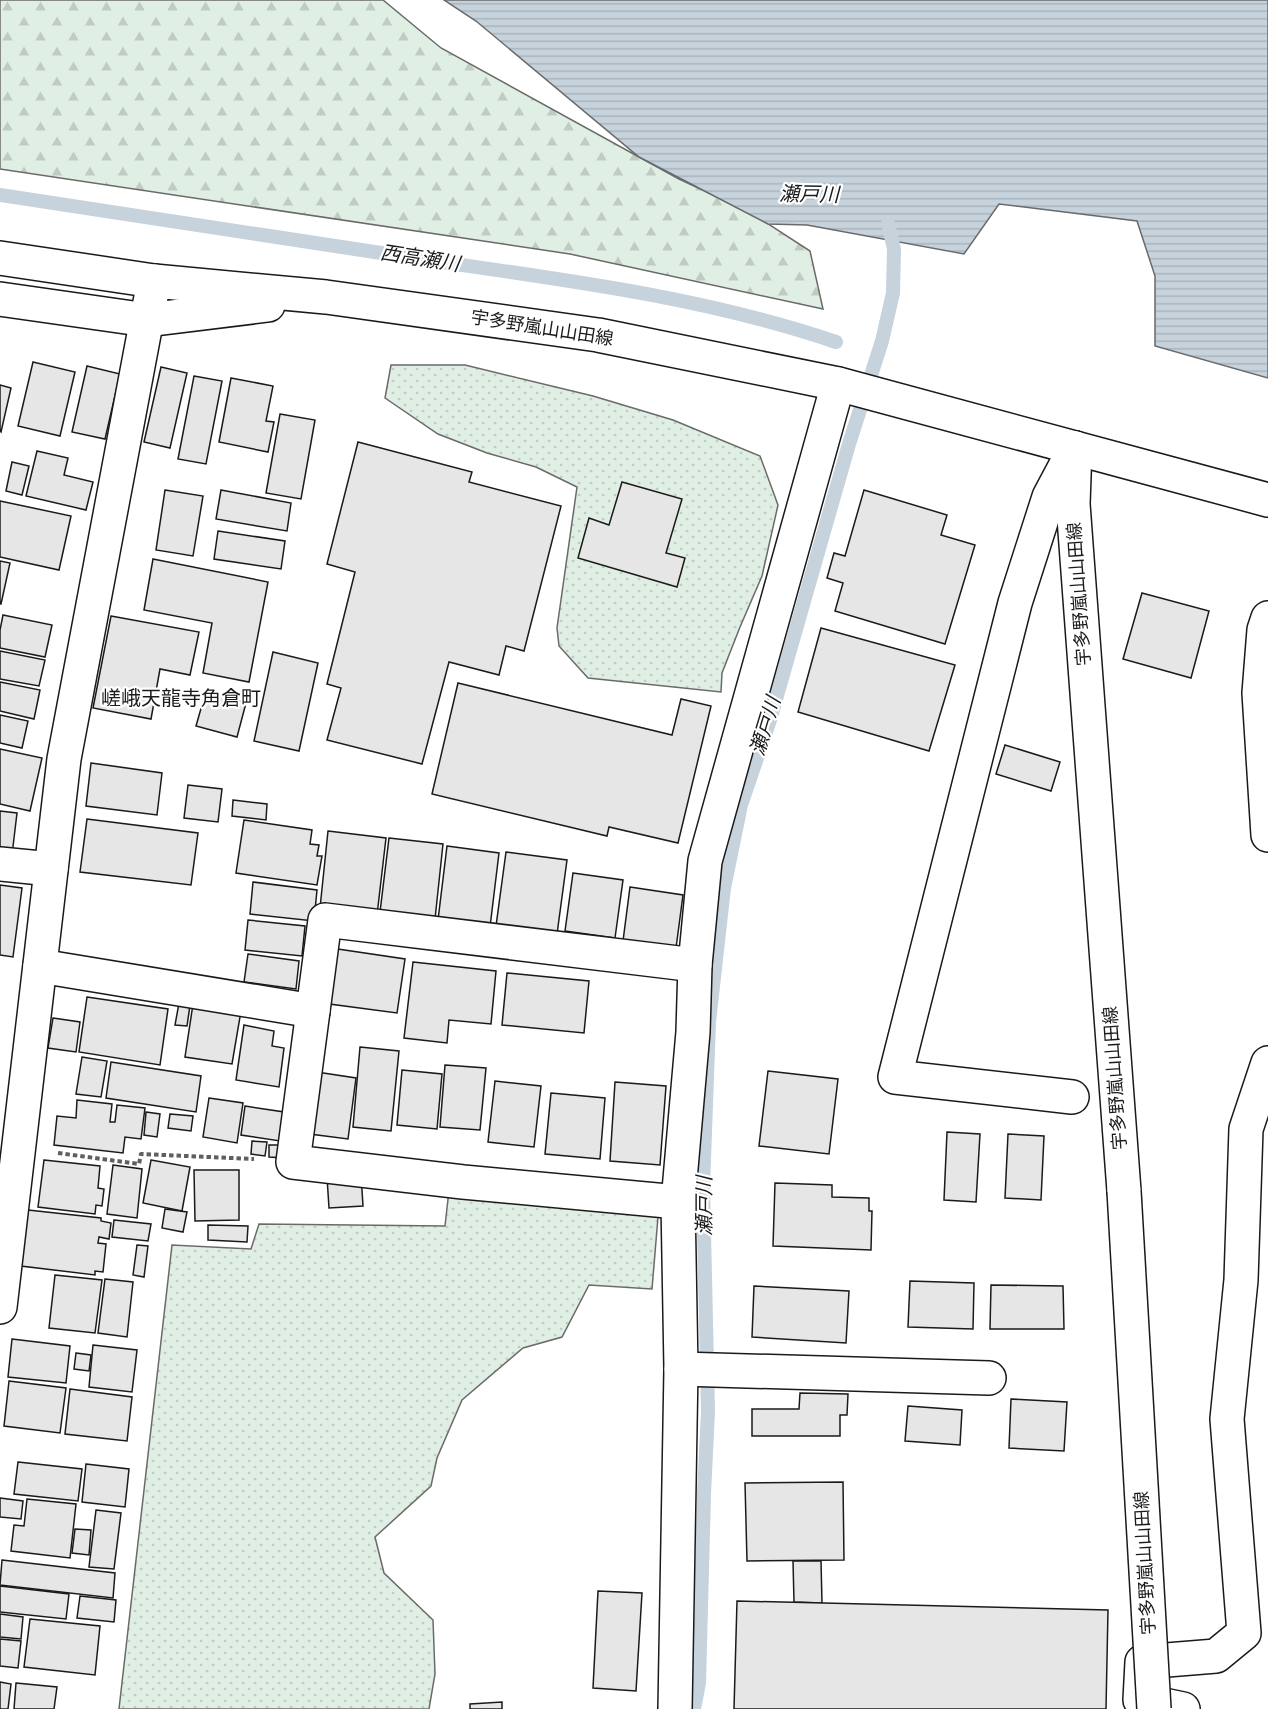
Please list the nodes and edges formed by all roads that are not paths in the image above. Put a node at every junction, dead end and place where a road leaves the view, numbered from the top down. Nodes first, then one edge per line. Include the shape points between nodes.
1 (0, 258) edge
2 (154, 281) junction
3 (326, 297) junction
4 (0, 298) edge
5 (147, 320) junction
6 (838, 384) junction
7 (1076, 448) junction
8 (1268, 500) edge
9 (1268, 618) edge
10 (1268, 835) edge
11 (0, 864) edge
12 (51, 869) junction
13 (694, 965) junction
14 (40, 966) junction
15 (313, 1011) junction
16 (1268, 1063) edge
17 (1072, 1098) dead end
18 (678, 1202) junction
19 (0, 1307) edge
20 (681, 1369) junction
21 (989, 1378) dead end
22 (675, 1709) edge
23 (1154, 1709) edge
24 (1183, 1709) edge

1 - 2 street, 宇多野嵐山山田線
2 - 3 street, 宇多野嵐山山田線
2 - 5 street
3 - 5 street
3 - 6 street, 宇多野嵐山山田線 via 598,335
4 - 5 street
5 - 12 street via 64,759
6 - 7 street, 宇多野嵐山山田線
6 - 13 street via 705,861
7 - 8 street, 宇多野嵐山山田線
7 - 17 street via 1049,497 1015,603 895,1077
7 - 23 street, 宇多野嵐山山田線, bridge via 1073,504 1124,1191
9 - 10 street via 1259,693
11 - 12 street
12 - 14 street
13 - 15 street via 325,920
13 - 18 street via 693,1032
14 - 15 street
14 - 19 street
15 - 18 street via 293,1162
16 - 24 street via 1246,1129 1241,1280 1227,1419 1244,1633 1216,1656 1142,1662 1140,1700
18 - 20 street
20 - 21 street
20 - 22 street

